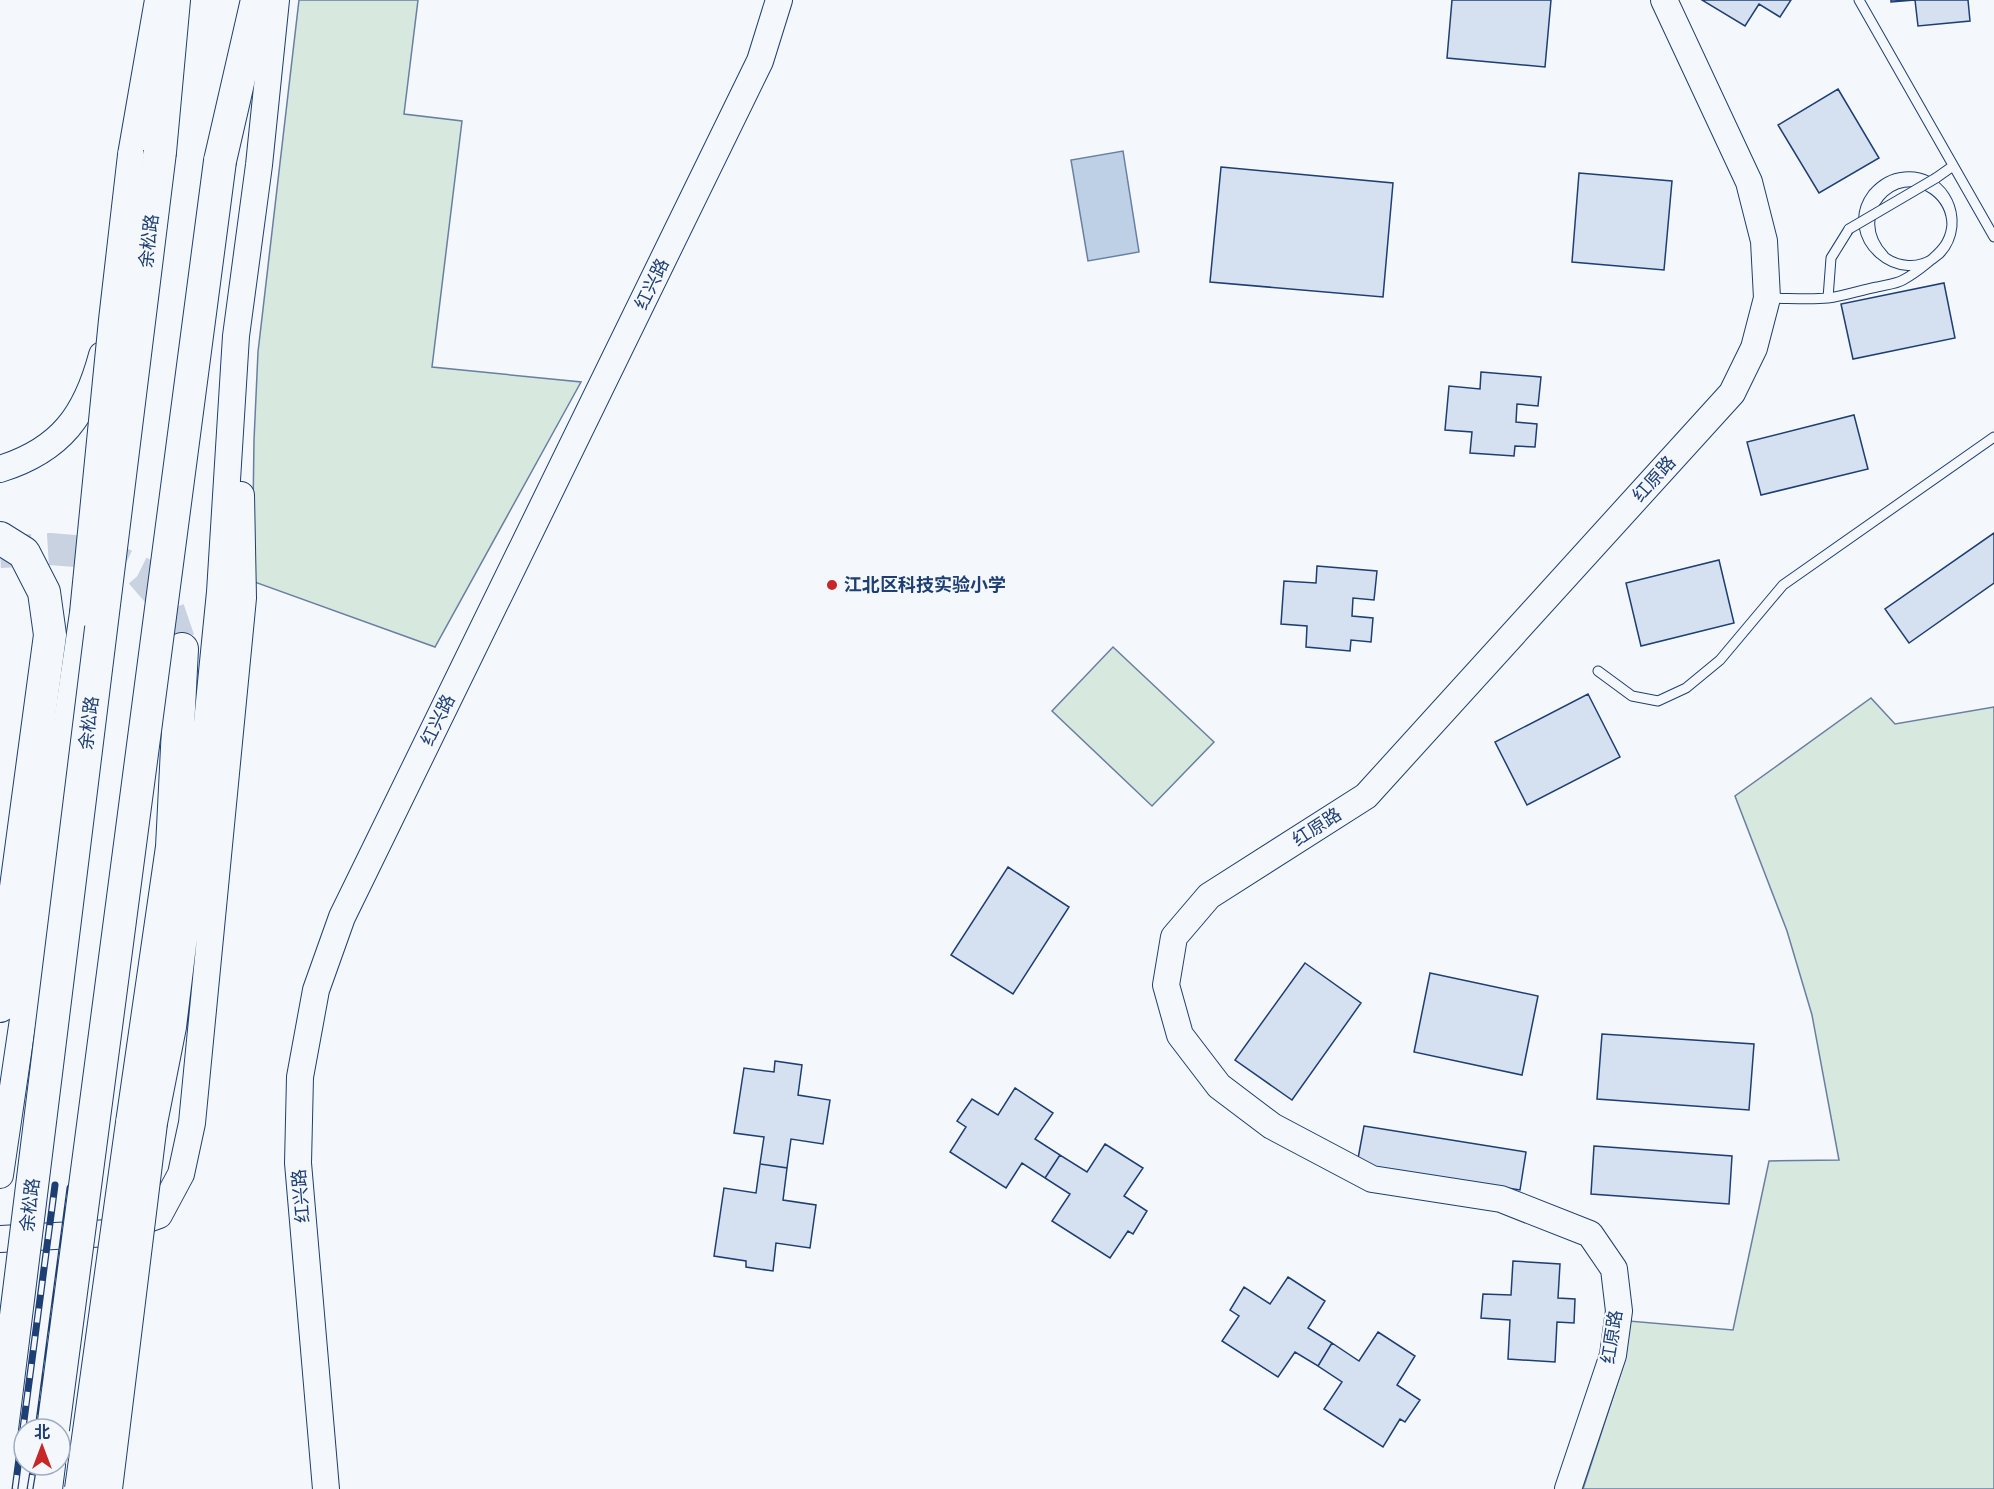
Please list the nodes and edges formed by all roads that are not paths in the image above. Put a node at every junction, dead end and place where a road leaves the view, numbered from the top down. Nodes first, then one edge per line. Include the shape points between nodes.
1 (158, 0) edge
2 (174, 0) edge
3 (257, 0) edge
4 (276, 0) edge
5 (779, 0) edge
6 (1664, 0) edge
7 (1859, 0) edge
8 (146, 154) junction
9 (1953, 166) junction
10 (1994, 237) edge
11 (1884, 256) dead end
12 (1767, 298) junction
13 (1828, 298) junction
14 (112, 320) junction
15 (1994, 437) edge
16 (0, 469) edge
17 (0, 538) edge
18 (232, 595) junction
19 (182, 650) tunnel mouth
20 (1598, 671) dead end
21 (0, 1006) edge
22 (143, 1123) junction
23 (0, 1175) edge
24 (0, 1239) edge
25 (55, 1417) edge
26 (0, 1445) edge
27 (81, 1489) edge
28 (109, 1489) edge
29 (326, 1489) edge
30 (1568, 1489) edge

1 - 8 main road, 余松路
2 - 8 highway, 余松路
3 - 25 highway, bridge via 220,161
4 - 18 main road via 236,336
5 - 29 main road, 红兴路 via 760,61 342,917 316,990 300,1077 298,1163
6 - 12 main road, 红原路 via 1749,182 1764,241
7 - 9 lane
8 - 14 main road, 余松路, bridge
8 - 26 highway, 余松路, bridge
9 - 10 lane
9 - 13 lane, bridge via 1849,229 1831,258
11 - 13 lane, bridge via 1872,238 1869,217 1886,190 1906,183 1928,186 1944,200 1952,220 1951,231 1948,241 1942,250 1934,258 1925,262 1904,265 1883,257 1869,241 1864,220 1870,199 1885,183 1905,177 1936,186 1949,203 1953,224 1951,234 1946,244 1940,252 1930,259 1921,266 1912,273 1902,281
12 - 13 lane
12 - 30 main road, 红原路 via 1754,348 1732,393 1366,796 1209,896 1174,937 1172,947 1166,985 1180,1035 1219,1086 1272,1126 1372,1179 1501,1199 1590,1234 1614,1269 1619,1311 1612,1355
14 - 16 main road, bridge via 94,385 68,428 31,458
14 - 23 main road, 余松路, bridge via 83,613
15 - 20 lane via 1784,585 1720,660 1686,688 1658,701 1632,696
17 - 21 highway via 24,553 44,592 50,635
18 - 22 main road via 173,1027
18 - 24 main road via 192,1123 181,1174 159,1215 109,1233
19 - 22 highway via 172,847
22 - 27 highway, bridge
22 - 28 main road, bridge

